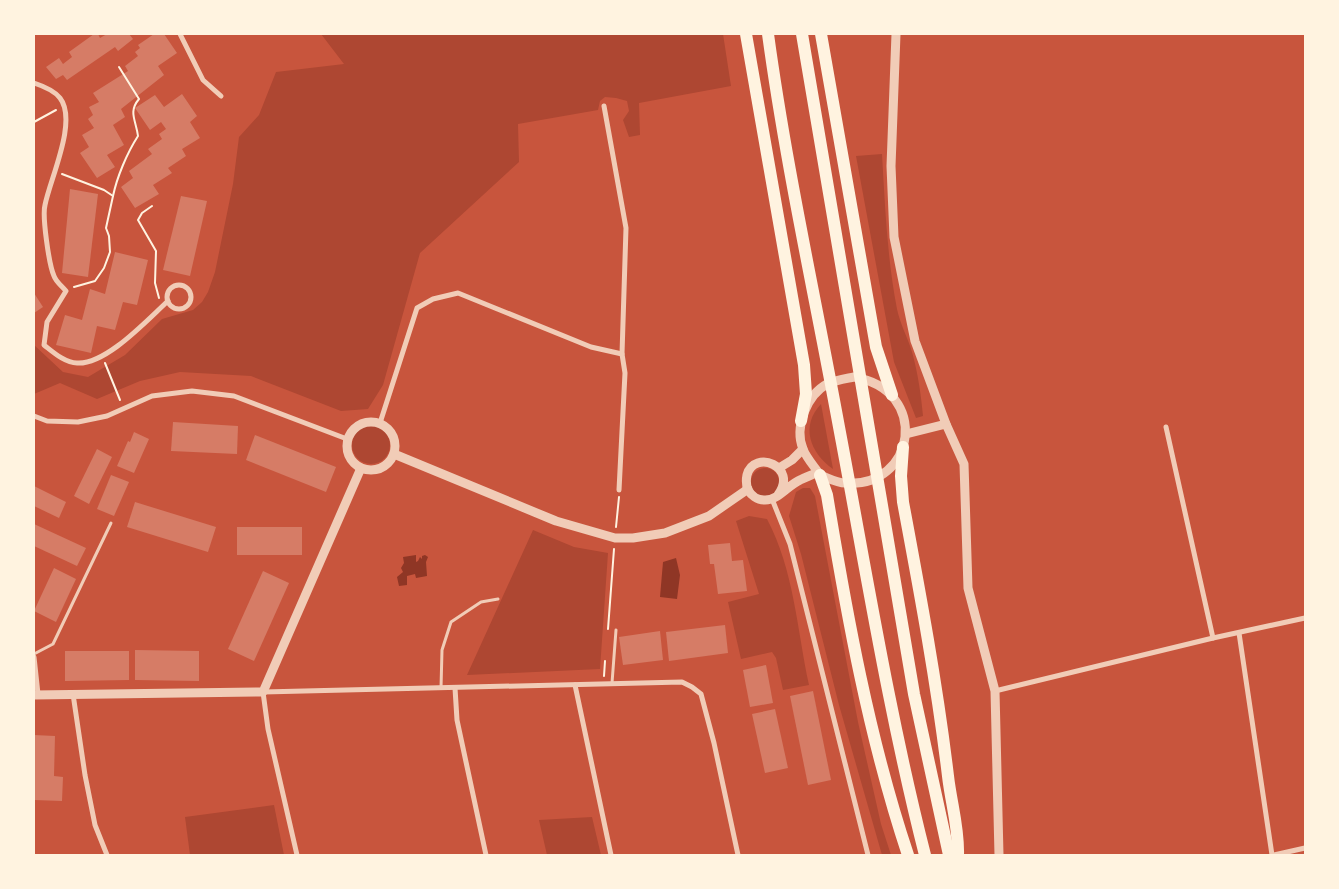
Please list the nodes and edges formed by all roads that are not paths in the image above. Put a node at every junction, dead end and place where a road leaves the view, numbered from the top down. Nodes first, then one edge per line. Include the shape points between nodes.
1 (180, 34) edge
2 (746, 34) edge
3 (768, 34) edge
4 (802, 34) edge
5 (821, 34) edge
6 (896, 34) edge
7 (34, 83) edge
8 (221, 96) dead end
9 (604, 106) dead end
10 (168, 301) junction
11 (622, 354) junction
12 (892, 395) junction
13 (34, 416) edge
14 (801, 421) junction
15 (380, 423) junction
16 (946, 424) junction
17 (1166, 427) dead end
18 (906, 434) junction
19 (347, 439) junction
20 (904, 447) junction
21 (803, 449) junction
22 (394, 454) junction
23 (361, 468) junction
24 (779, 468) junction
25 (819, 474) junction
26 (748, 489) junction
27 (619, 490) road end
28 (775, 497) junction
29 (111, 523) dead end
30 (498, 599) dead end
31 (1305, 618) edge
32 (616, 630) dead end
33 (1239, 633) junction
34 (1213, 638) junction
35 (34, 655) edge
36 (612, 683) junction
37 (575, 685) junction
38 (441, 688) junction
39 (455, 688) junction
40 (995, 691) junction
41 (263, 692) junction
42 (74, 694) junction
43 (36, 695) edge
44 (1305, 848) edge
45 (107, 855) edge
46 (297, 855) edge
47 (486, 855) edge
48 (611, 855) edge
49 (738, 855) edge
50 (868, 855) edge
51 (908, 855) edge
52 (925, 855) edge
53 (950, 855) edge
54 (958, 855) edge
55 (999, 855) edge
56 (1273, 855) edge

1 - 8 street via 203,80
2 - 14 highway via 804,365 806,394
3 - 52 highway via 881,650
4 - 53 highway via 914,694
5 - 12 highway via 876,347
6 - 16 street via 891,166 894,237 915,341
7 - 10 street via 60,98 66,118 62,149 44,207 54,278 66,290 47,322 44,345 56,355 76,363 88,362 109,354
9 - 11 street via 626,228
10 - 10 street via 173,307 181,308 190,302 190,293 182,285 175,286 169,291
11 - 15 street via 591,347 458,293 433,299 417,308
11 - 27 street via 625,373
12 - 14 street via 868,380 839,379 814,394
12 - 18 street via 903,413
13 - 19 street via 47,421 78,422 107,416 152,396 192,391 234,396
14 - 21 street
15 - 19 street via 366,422 354,428
15 - 22 street via 390,430 395,442
16 - 18 street
16 - 40 street via 964,464 968,588
17 - 34 street
18 - 20 street
19 - 23 street via 347,451
20 - 25 street via 894,464 880,477 862,483 843,483
20 - 54 highway via 900,476 903,502 940,710
21 - 24 street
21 - 25 street
22 - 23 street via 386,465 374,470
22 - 26 street via 556,521 615,538 665,533 709,516
23 - 41 street
24 - 26 street via 772,463 754,465 748,471
24 - 28 street via 783,474 783,489
25 - 28 street via 799,480
25 - 51 highway via 827,495 871,728
26 - 28 street via 762,500
28 - 50 street via 790,544
29 - 35 lane via 53,644
30 - 38 lane via 480,602 451,622 442,650
31 - 33 street
32 - 36 lane
33 - 34 street
33 - 56 street
34 - 40 street
35 - 43 street
36 - 37 street
36 - 49 street via 682,682 701,694
37 - 39 street
37 - 48 street
38 - 39 street
38 - 41 street
39 - 47 street via 458,720
40 - 55 street
41 - 42 street
41 - 46 street
42 - 43 street
42 - 45 street via 93,817
44 - 56 street

